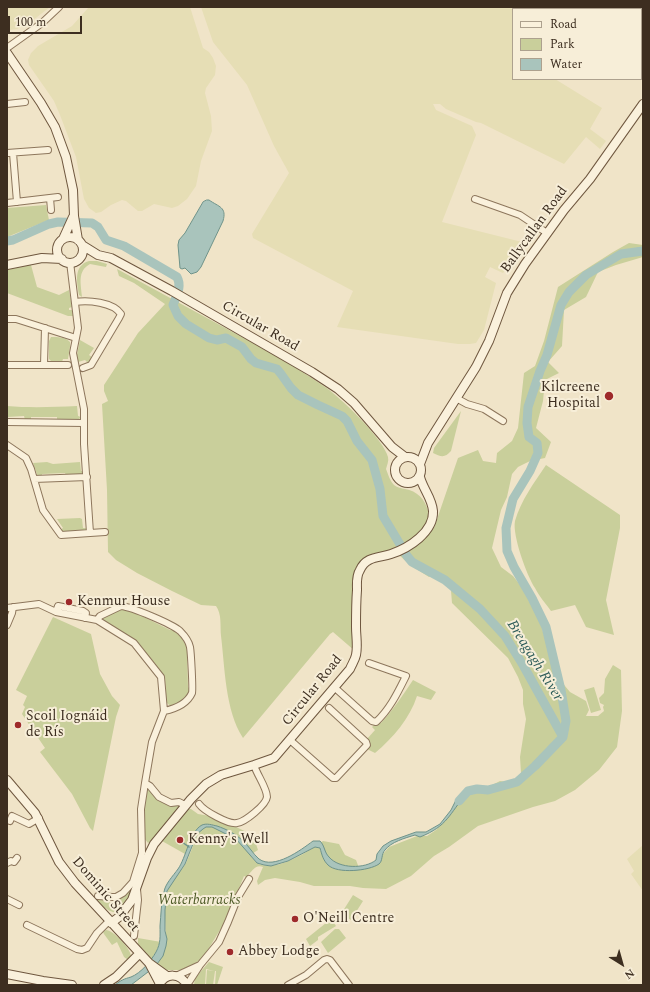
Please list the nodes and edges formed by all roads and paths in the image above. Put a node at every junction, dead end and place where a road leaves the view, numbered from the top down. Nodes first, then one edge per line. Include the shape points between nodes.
1 (59, 7) edge
2 (7, 48) edge
3 (7, 53) edge
4 (25, 102) dead end
5 (7, 104) edge
6 (643, 104) edge
7 (48, 150) dead end
8 (10, 153) edge
9 (58, 197) dead end
10 (50, 198) junction
11 (475, 198) dead end
12 (17, 202) junction
13 (7, 203) edge
14 (52, 210) dead end
15 (73, 218) junction
16 (547, 233) junction
17 (66, 235) junction
18 (79, 239) junction
19 (58, 246) junction
20 (98, 255) junction
21 (42, 258) junction
22 (79, 259) junction
23 (62, 260) junction
24 (70, 262) junction
25 (7, 265) edge
26 (75, 302) junction
27 (7, 319) edge
28 (45, 328) junction
29 (76, 338) junction
30 (7, 365) edge
31 (44, 365) junction
32 (68, 365) dead end
33 (83, 368) dead end
34 (456, 398) junction
35 (503, 421) dead end
36 (7, 422) edge
37 (84, 423) junction
38 (428, 443) junction
39 (7, 445) edge
40 (392, 447) junction
41 (404, 457) junction
42 (413, 458) junction
43 (420, 464) junction
44 (395, 466) junction
45 (87, 477) junction
46 (420, 477) junction
47 (34, 480) junction
48 (409, 484) junction
49 (431, 501) junction
50 (105, 532) dead end
51 (90, 533) junction
52 (10, 608) edge
53 (97, 620) junction
54 (7, 625) edge
55 (369, 663) dead end
56 (334, 688) junction
57 (164, 711) junction
58 (324, 713) dead end
59 (290, 740) junction
60 (254, 765) junction
61 (7, 780) edge
62 (145, 783) junction
63 (199, 804) dead end
64 (185, 806) junction
65 (39, 818) junction
66 (10, 821) dead end
67 (17, 858) dead end
68 (7, 863) edge
69 (249, 879) dead end
70 (137, 889) junction
71 (98, 896) dead end
72 (7, 899) edge
73 (18, 904) dead end
74 (110, 922) junction
75 (28, 925) dead end
76 (134, 936) dead end
77 (139, 954) junction
78 (200, 965) junction
79 (155, 971) junction
80 (7, 974) edge
81 (172, 976) junction
82 (32, 982) edge
83 (43, 983) edge
84 (160, 984) edge
85 (72, 985) edge
86 (104, 985) edge
87 (187, 985) edge
88 (288, 985) edge
89 (350, 985) edge

1 - 2 street via 42,23
3 - 15 main road via 55,127 66,157 73,190
4 - 5 street
6 - 16 main road, Ballycallan Road
7 - 8 street
8 - 12 street
9 - 10 street
10 - 12 street
10 - 14 street
11 - 16 street via 520,216
12 - 13 street
15 - 17 main road
15 - 18 main road
16 - 34 main road, Ballycallan Road via 507,293 476,367
17 - 18 main road
17 - 19 main road
18 - 20 main road, Circular Road
18 - 22 main road via 82,254
19 - 21 main road
19 - 23 main road via 57,252
20 - 22 main road
20 - 40 main road, Circular Road via 110,258 172,290 338,389 366,416
21 - 23 main road
21 - 25 main road
22 - 24 main road
23 - 24 main road
24 - 26 street
26 - 29 street via 78,328
26 - 33 street via 93,301 118,309 121,314 91,365
27 - 28 street via 16,319
28 - 29 street
28 - 31 street
29 - 37 street via 73,353 84,409
30 - 31 street
31 - 32 street
34 - 35 street via 484,409
34 - 38 main road, Ballycallan Road
36 - 37 street
37 - 45 street
38 - 42 main road, Ballycallan Road
38 - 43 main road, Ballycallan Road
39 - 47 street via 26,458
40 - 41 main road, Circular Road
40 - 44 main road
41 - 42 main road
41 - 44 main road
42 - 43 main road
43 - 46 main road, Circular Road
44 - 48 main road via 397,479
45 - 47 street
45 - 51 street
46 - 48 main road
46 - 49 main road, Circular Road
47 - 51 street via 42,510 61,535
48 - 49 main road via 419,488
49 - 56 main road, Circular Road via 431,522 423,535 397,552 372,558 362,565 356,583 356,654 350,669
50 - 51 street
52 - 53 street via 39,604 56,612 74,612 85,618
52 - 54 street via 12,613
53 - 57 street via 134,643 161,677
53 - 57 street via 121,606 179,630 190,646 192,693 184,703
55 - 56 street via 406,676 392,703 376,722
56 - 59 main road, Circular Road
57 - 62 street via 152,742
58 - 59 street via 330,706 367,745 336,778
59 - 60 main road, Circular Road via 268,761
60 - 63 street via 267,799 258,810 237,823 205,811
60 - 64 main road via 211,779
61 - 65 main road, Dominic Street
62 - 64 street via 159,797
62 - 71 street via 141,809 141,859 132,885 113,900
64 - 70 main road via 150,851
65 - 66 street via 29,824 12,816
65 - 74 main road, Dominic Street via 60,862
67 - 68 street via 14,862
69 - 78 street via 238,897 219,942
70 - 74 main road via 126,908
70 - 76 street
72 - 73 street
74 - 75 street via 97,933 87,948 82,950
74 - 77 main road, Dominic Street
77 - 79 main road, Dominic Street
77 - 86 main road
78 - 81 street
78 - 87 street
79 - 81 main road, Dominic Street
79 - 84 main road, Dominic Street
80 - 82 main road
81 - 84 main road
81 - 87 main road, Dominic Street
82 - 83 main road
83 - 85 main road
88 - 89 street via 327,959

